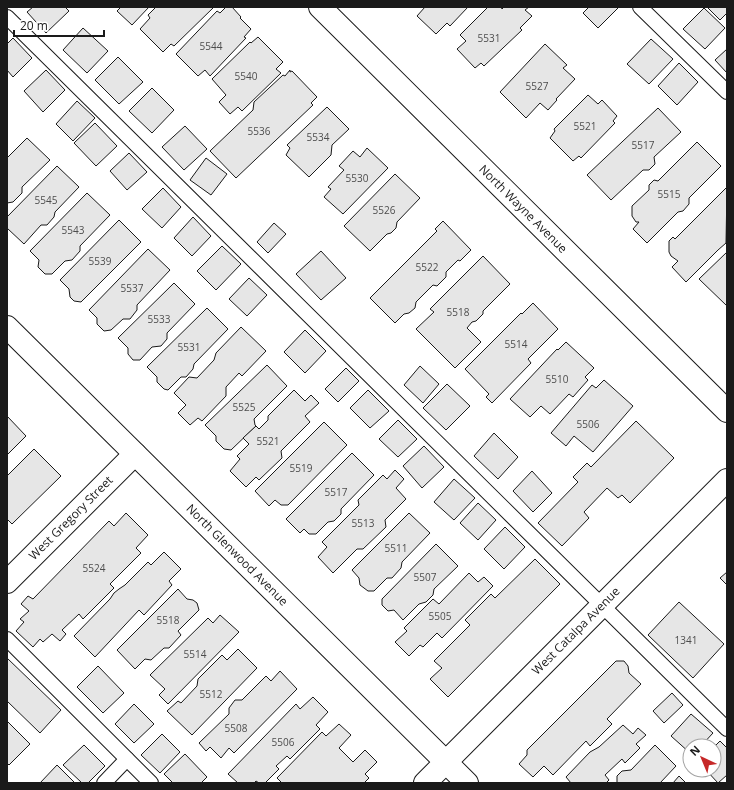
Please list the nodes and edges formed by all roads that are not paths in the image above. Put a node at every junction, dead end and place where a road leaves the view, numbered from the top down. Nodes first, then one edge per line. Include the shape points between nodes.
1 (320, 7) edge
2 (640, 7) edge
3 (7, 17) edge
4 (727, 92) edge
5 (7, 327) edge
6 (727, 411) edge
7 (135, 454) junction
8 (727, 480) edge
9 (7, 582) edge
10 (602, 606) junction
11 (7, 639) edge
12 (727, 730) edge
13 (127, 759) junction
14 (446, 762) junction
15 (104, 783) edge
16 (151, 783) edge
17 (425, 783) edge
18 (467, 783) edge

1 - 6 street, North Wayne Avenue
2 - 4 lane
3 - 10 lane
5 - 7 street, North Glenwood Avenue
7 - 9 street, West Gregory Street
7 - 14 street, North Glenwood Avenue
8 - 10 street, West Catalpa Avenue
10 - 12 lane
10 - 14 street, West Catalpa Avenue
11 - 13 lane
13 - 15 lane
13 - 16 lane
14 - 17 street, West Catalpa Avenue
14 - 18 street, North Glenwood Avenue

